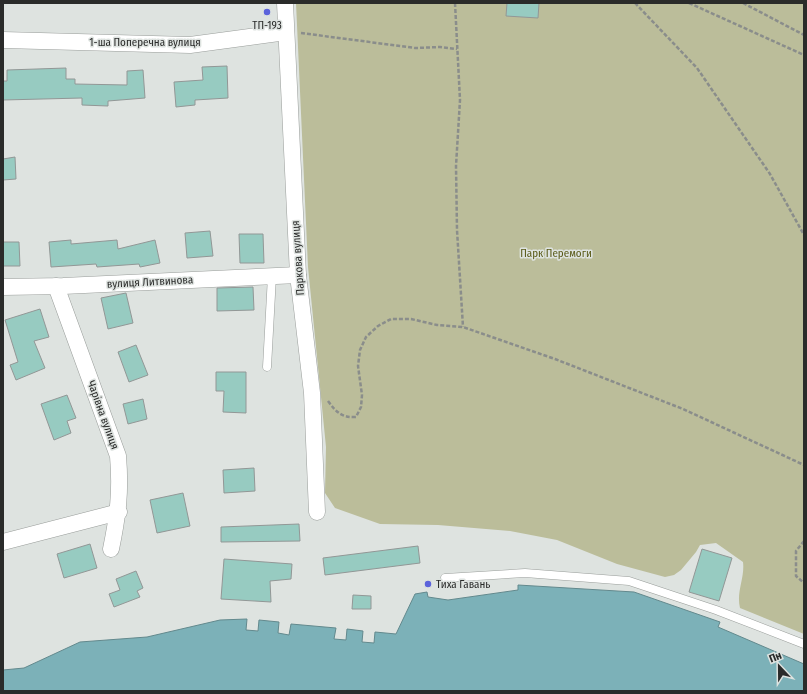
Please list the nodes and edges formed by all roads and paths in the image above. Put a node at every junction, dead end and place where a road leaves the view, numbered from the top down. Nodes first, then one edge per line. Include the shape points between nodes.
1 (285, 3) edge
2 (455, 3) edge
3 (635, 3) edge
4 (689, 3) edge
5 (743, 3) edge
6 (286, 32) junction
7 (804, 35) edge
8 (3, 40) edge
9 (457, 49) junction
10 (804, 55) edge
11 (804, 235) edge
12 (298, 275) junction
13 (272, 276) junction
14 (56, 286) junction
15 (3, 287) edge
16 (463, 327) junction
17 (267, 367) dead end
18 (327, 399) dead end
19 (804, 464) edge
20 (119, 512) junction
21 (317, 512) dead end
22 (804, 541) edge
23 (3, 542) edge
24 (111, 550) dead end
25 (445, 578) dead end
26 (804, 583) edge
27 (804, 644) edge

1 - 6 street, Паркова вулиця
2 - 9 path
3 - 11 path via 697,68 770,174
4 - 10 path
5 - 7 path
6 - 8 street, 1-ша Поперечна вулиця via 190,45
6 - 9 path via 315,33 415,48
6 - 12 street, Паркова вулиця
9 - 16 path via 460,100 456,166 457,223
12 - 13 street, вулиця Литвинова
12 - 21 street, Паркова вулиця via 312,392
13 - 14 street, вулиця Литвинова
13 - 17 lane
14 - 15 street, вулиця Литвинова
14 - 20 street, Чарівна вулиця via 118,456
16 - 18 path via 411,319 391,319 384,322 366,337 360,350 358,366 362,395 361,407 356,417 346,417 338,413
16 - 19 path via 555,359 683,409
20 - 23 street
20 - 24 street, Чарівна вулиця
22 - 26 path via 795,553 796,576
25 - 27 lane via 525,572 629,581 716,610

